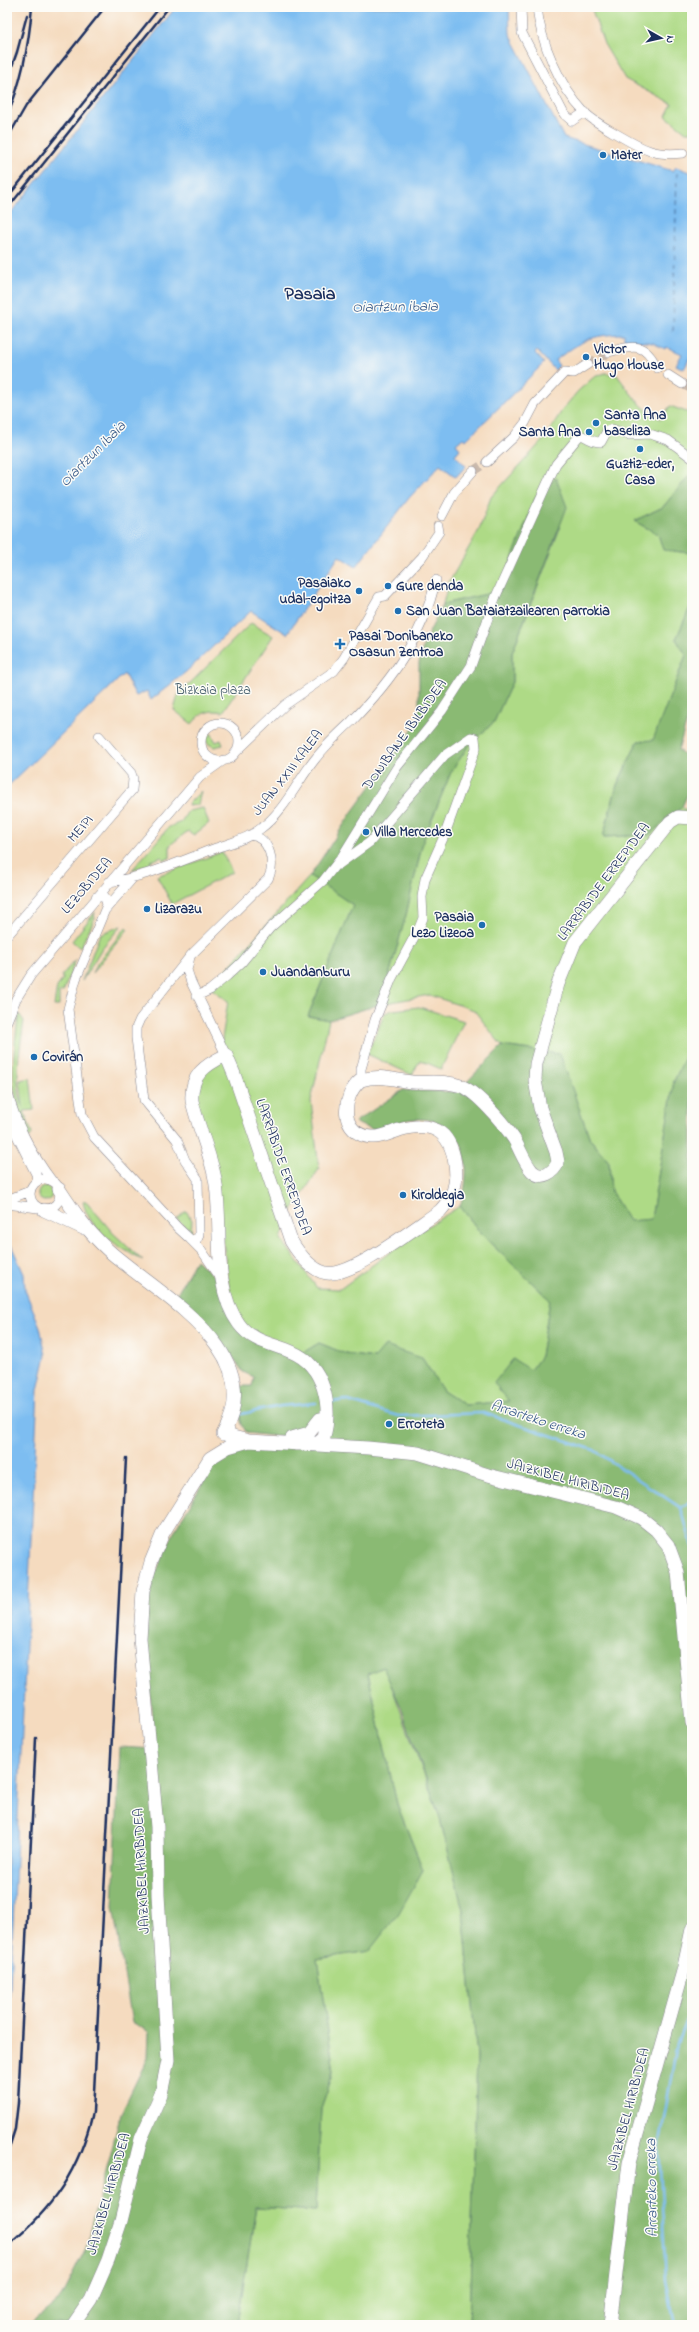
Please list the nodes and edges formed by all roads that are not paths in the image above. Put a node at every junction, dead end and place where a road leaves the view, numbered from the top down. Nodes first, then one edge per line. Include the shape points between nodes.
1 (521, 7) edge
2 (537, 7) edge
3 (585, 112) junction
4 (683, 153) dead end
5 (609, 352) tunnel mouth
6 (588, 364) tunnel mouth
7 (657, 368) dead end
8 (668, 375) dead end
9 (682, 384) tunnel mouth
10 (692, 458) edge
11 (487, 462) tunnel mouth
12 (473, 471) tunnel mouth
13 (442, 516) dead end
14 (438, 526) dead end
15 (436, 580) dead end
16 (99, 736) dead end
17 (235, 753) junction
18 (205, 754) junction
19 (224, 760) junction
20 (200, 777) junction
21 (692, 818) edge
22 (250, 835) junction
23 (123, 867) junction
24 (334, 868) junction
25 (132, 878) junction
26 (109, 882) junction
27 (96, 897) junction
28 (104, 911) junction
29 (7, 936) edge
30 (191, 954) junction
31 (198, 996) junction
32 (7, 1021) edge
33 (226, 1055) junction
34 (361, 1080) junction
35 (7, 1090) edge
36 (7, 1116) edge
37 (37, 1181) junction
38 (56, 1185) junction
39 (30, 1191) junction
40 (7, 1200) edge
41 (7, 1204) edge
42 (41, 1209) junction
43 (86, 1229) junction
44 (193, 1240) junction
45 (223, 1284) junction
46 (323, 1421) junction
47 (228, 1426) junction
48 (249, 1441) junction
49 (293, 1441) junction
50 (330, 1443) junction
51 (210, 1458) junction
52 (692, 1723) edge
53 (692, 1929) edge
54 (73, 2325) edge
55 (610, 2325) edge

1 - 3 street via 522,33 564,114 572,121
2 - 3 street via 547,50 568,89
3 - 4 street via 597,122 651,153
5 - 7 street via 630,346 644,349 652,357
6 - 11 street via 574,373 565,372 545,392 514,437
8 - 9 street
10 - 24 street, DONIBANE IBILBIDEA via 668,440 650,434 629,435 612,429 607,431 601,442 594,442 588,436 580,435 570,446 556,464 496,596 470,666 442,711 388,780
12 - 13 street via 454,493
14 - 17 street via 439,532 422,557 385,596 379,597 337,668 285,705
15 - 22 street, JUAN XXIII KALEA via 429,608 401,664 324,748 277,814
16 - 29 street, MEIPI via 131,773 132,790
17 - 18 street via 238,743 236,733 228,725 219,723 210,726 204,732 201,742
17 - 19 street
18 - 19 street via 213,760
18 - 20 street, LEZOBIDEA via 205,766
19 - 20 street, LEZOBIDEA
20 - 23 street, LEZOBIDEA
21 - 34 street, LARRABIDE ERREPIDEA via 678,817 670,822 583,930 566,959 536,1064 536,1093 558,1162 550,1173 539,1175 533,1171 514,1139 476,1096 462,1086 383,1076
22 - 25 street, JUAN XXIII KALEA
22 - 30 street via 258,838 270,854 270,875 266,883
23 - 25 street via 123,876
23 - 26 street, LEZOBIDEA
24 - 31 street, DONIBANE IBILBIDEA via 270,928 228,976
24 - 34 street via 370,842 445,755 471,737 475,738 476,748 445,834 425,879 421,923 392,978 375,1020 361,1069
25 - 26 street, JUAN XXIII KALEA
25 - 28 street, JUAN XXIII KALEA
26 - 27 street, LEZOBIDEA
27 - 28 street via 103,896 106,900
27 - 32 street, LEZOBIDEA via 30,975
28 - 44 street, JUAN XXIII KALEA via 76,979 68,1009 82,1114 94,1137
30 - 31 street via 187,970
30 - 44 street via 140,1019 136,1033 144,1100 177,1140 185,1160 198,1179 199,1234
31 - 33 street
33 - 34 street, LARRABIDE ERREPIDEA via 291,1241 306,1261 326,1273 347,1271 440,1211 450,1200 457,1181 452,1149 442,1134 435,1129 422,1125 371,1137 355,1130 347,1119 346,1104 351,1090
33 - 45 street via 203,1068 194,1082 192,1101 215,1180
35 - 38 street via 28,1146
36 - 37 street via 36,1174
37 - 38 street via 45,1179
37 - 39 street
38 - 42 street via 60,1194 57,1203 53,1207
38 - 43 street
39 - 40 street
39 - 42 street via 31,1200
41 - 42 street
42 - 43 street
43 - 47 street via 168,1296 224,1355 235,1388 235,1400
44 - 45 street, JUAN XXIII KALEA via 214,1266
45 - 46 street via 239,1324 258,1340 292,1351 305,1359 320,1378 326,1403
46 - 49 street via 309,1433
46 - 50 street via 330,1434
47 - 48 street, JAIZKIBEL HIRIBIDEA via 229,1436
47 - 49 street via 254,1435
47 - 51 street
48 - 49 street, JAIZKIBEL HIRIBIDEA
48 - 51 street, JAIZKIBEL HIRIBIDEA via 228,1447
49 - 50 street
50 - 52 street, JAIZKIBEL HIRIBIDEA via 418,1454 488,1475 616,1507 633,1513 649,1524 668,1545 678,1572
51 - 54 street, JAIZKIBEL HIRIBIDEA via 163,1533 146,1579 141,1605 142,1658 157,1827 158,1895 168,2043 166,2077 141,2139 121,2221 108,2260 91,2298
53 - 55 street, JAIZKIBEL HIRIBIDEA via 663,2048 629,2163

